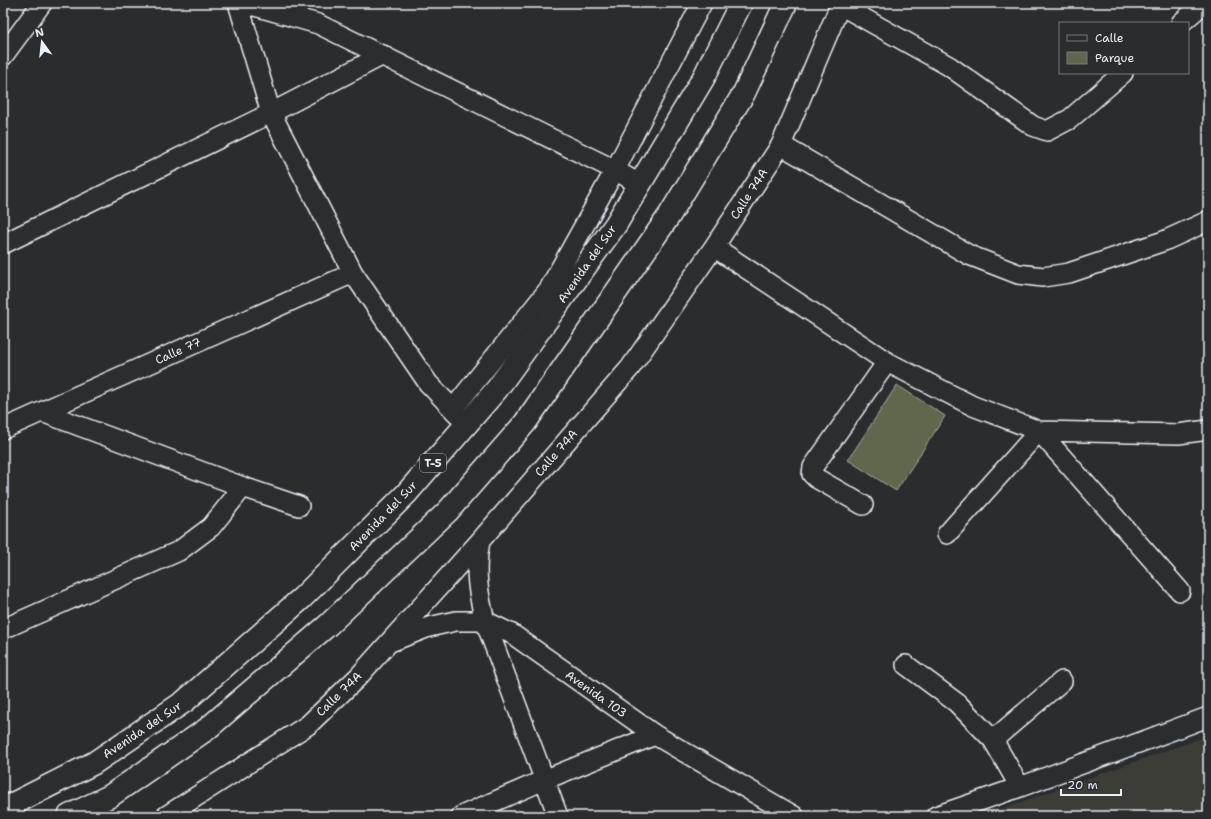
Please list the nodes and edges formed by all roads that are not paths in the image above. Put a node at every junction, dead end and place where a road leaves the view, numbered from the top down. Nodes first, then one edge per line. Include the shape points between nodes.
1 (42, 3) edge
2 (238, 3) edge
3 (244, 3) edge
4 (702, 3) edge
5 (741, 3) edge
6 (786, 3) edge
7 (1204, 3) edge
8 (841, 4) edge
9 (1182, 22) edge
10 (3, 56) edge
11 (383, 56) junction
12 (1122, 74) edge
13 (271, 113) junction
14 (780, 145) junction
15 (615, 170) junction
16 (640, 184) junction
17 (1208, 221) edge
18 (3, 244) edge
19 (714, 247) junction
20 (353, 273) junction
21 (886, 362) junction
22 (42, 412) junction
23 (460, 417) junction
24 (3, 429) edge
25 (1208, 430) edge
26 (1039, 432) junction
27 (244, 487) junction
28 (863, 505) dead end
29 (299, 506) dead end
30 (947, 534) dead end
31 (480, 541) junction
32 (1180, 590) dead end
33 (485, 621) junction
34 (3, 629) edge
35 (390, 642) junction
36 (906, 665) dead end
37 (1062, 681) dead end
38 (1208, 717) edge
39 (656, 735) junction
40 (993, 740) junction
41 (544, 780) junction
42 (1020, 787) junction
43 (3, 809) edge
44 (69, 816) edge
45 (166, 816) edge
46 (460, 816) edge
47 (558, 816) edge
48 (794, 816) edge
49 (936, 816) edge

1 - 10 street
2 - 13 street
3 - 11 street via 318,24
4 - 15 street
5 - 16 highway, Avenida del Sur / T-5 via 704,77
6 - 44 highway via 744,93 669,216 525,423 448,511 328,625 207,730 110,796
7 - 9 street
8 - 12 street via 949,66 1033,126 1047,131 1070,120
8 - 14 street, Calle 74A
11 - 13 street
11 - 15 street
13 - 18 street
13 - 20 street
14 - 17 street via 969,255 1018,274 1043,277 1069,273 1164,241
14 - 19 street, Calle 74A
15 - 16 street
15 - 23 street via 549,289
16 - 23 highway, Avenida del Sur / T-5 via 616,224 502,383
19 - 21 street
19 - 31 street, Calle 74A via 630,368
20 - 22 street, Calle 77
20 - 23 street via 428,383
21 - 26 street via 974,406
21 - 28 street via 813,467 812,474 816,478
22 - 24 street, Calle 77
22 - 27 street
23 - 43 highway, Avenida del Sur / T-5 via 406,494 302,598 185,700 94,763
25 - 26 street via 1178,434
26 - 30 street
26 - 32 street
27 - 29 street
27 - 34 street via 211,527 179,551
31 - 33 street via 476,567
31 - 35 street, Calle 74A
33 - 35 street, Avenida 103 via 456,621 429,627
33 - 39 street, Avenida 103 via 512,634
33 - 41 street
35 - 45 street, Calle 74A via 308,725
36 - 40 street via 957,703
37 - 40 street
38 - 42 street
39 - 41 street
39 - 48 street, Avenida 103
40 - 42 street
41 - 46 street
41 - 47 street
42 - 49 street

